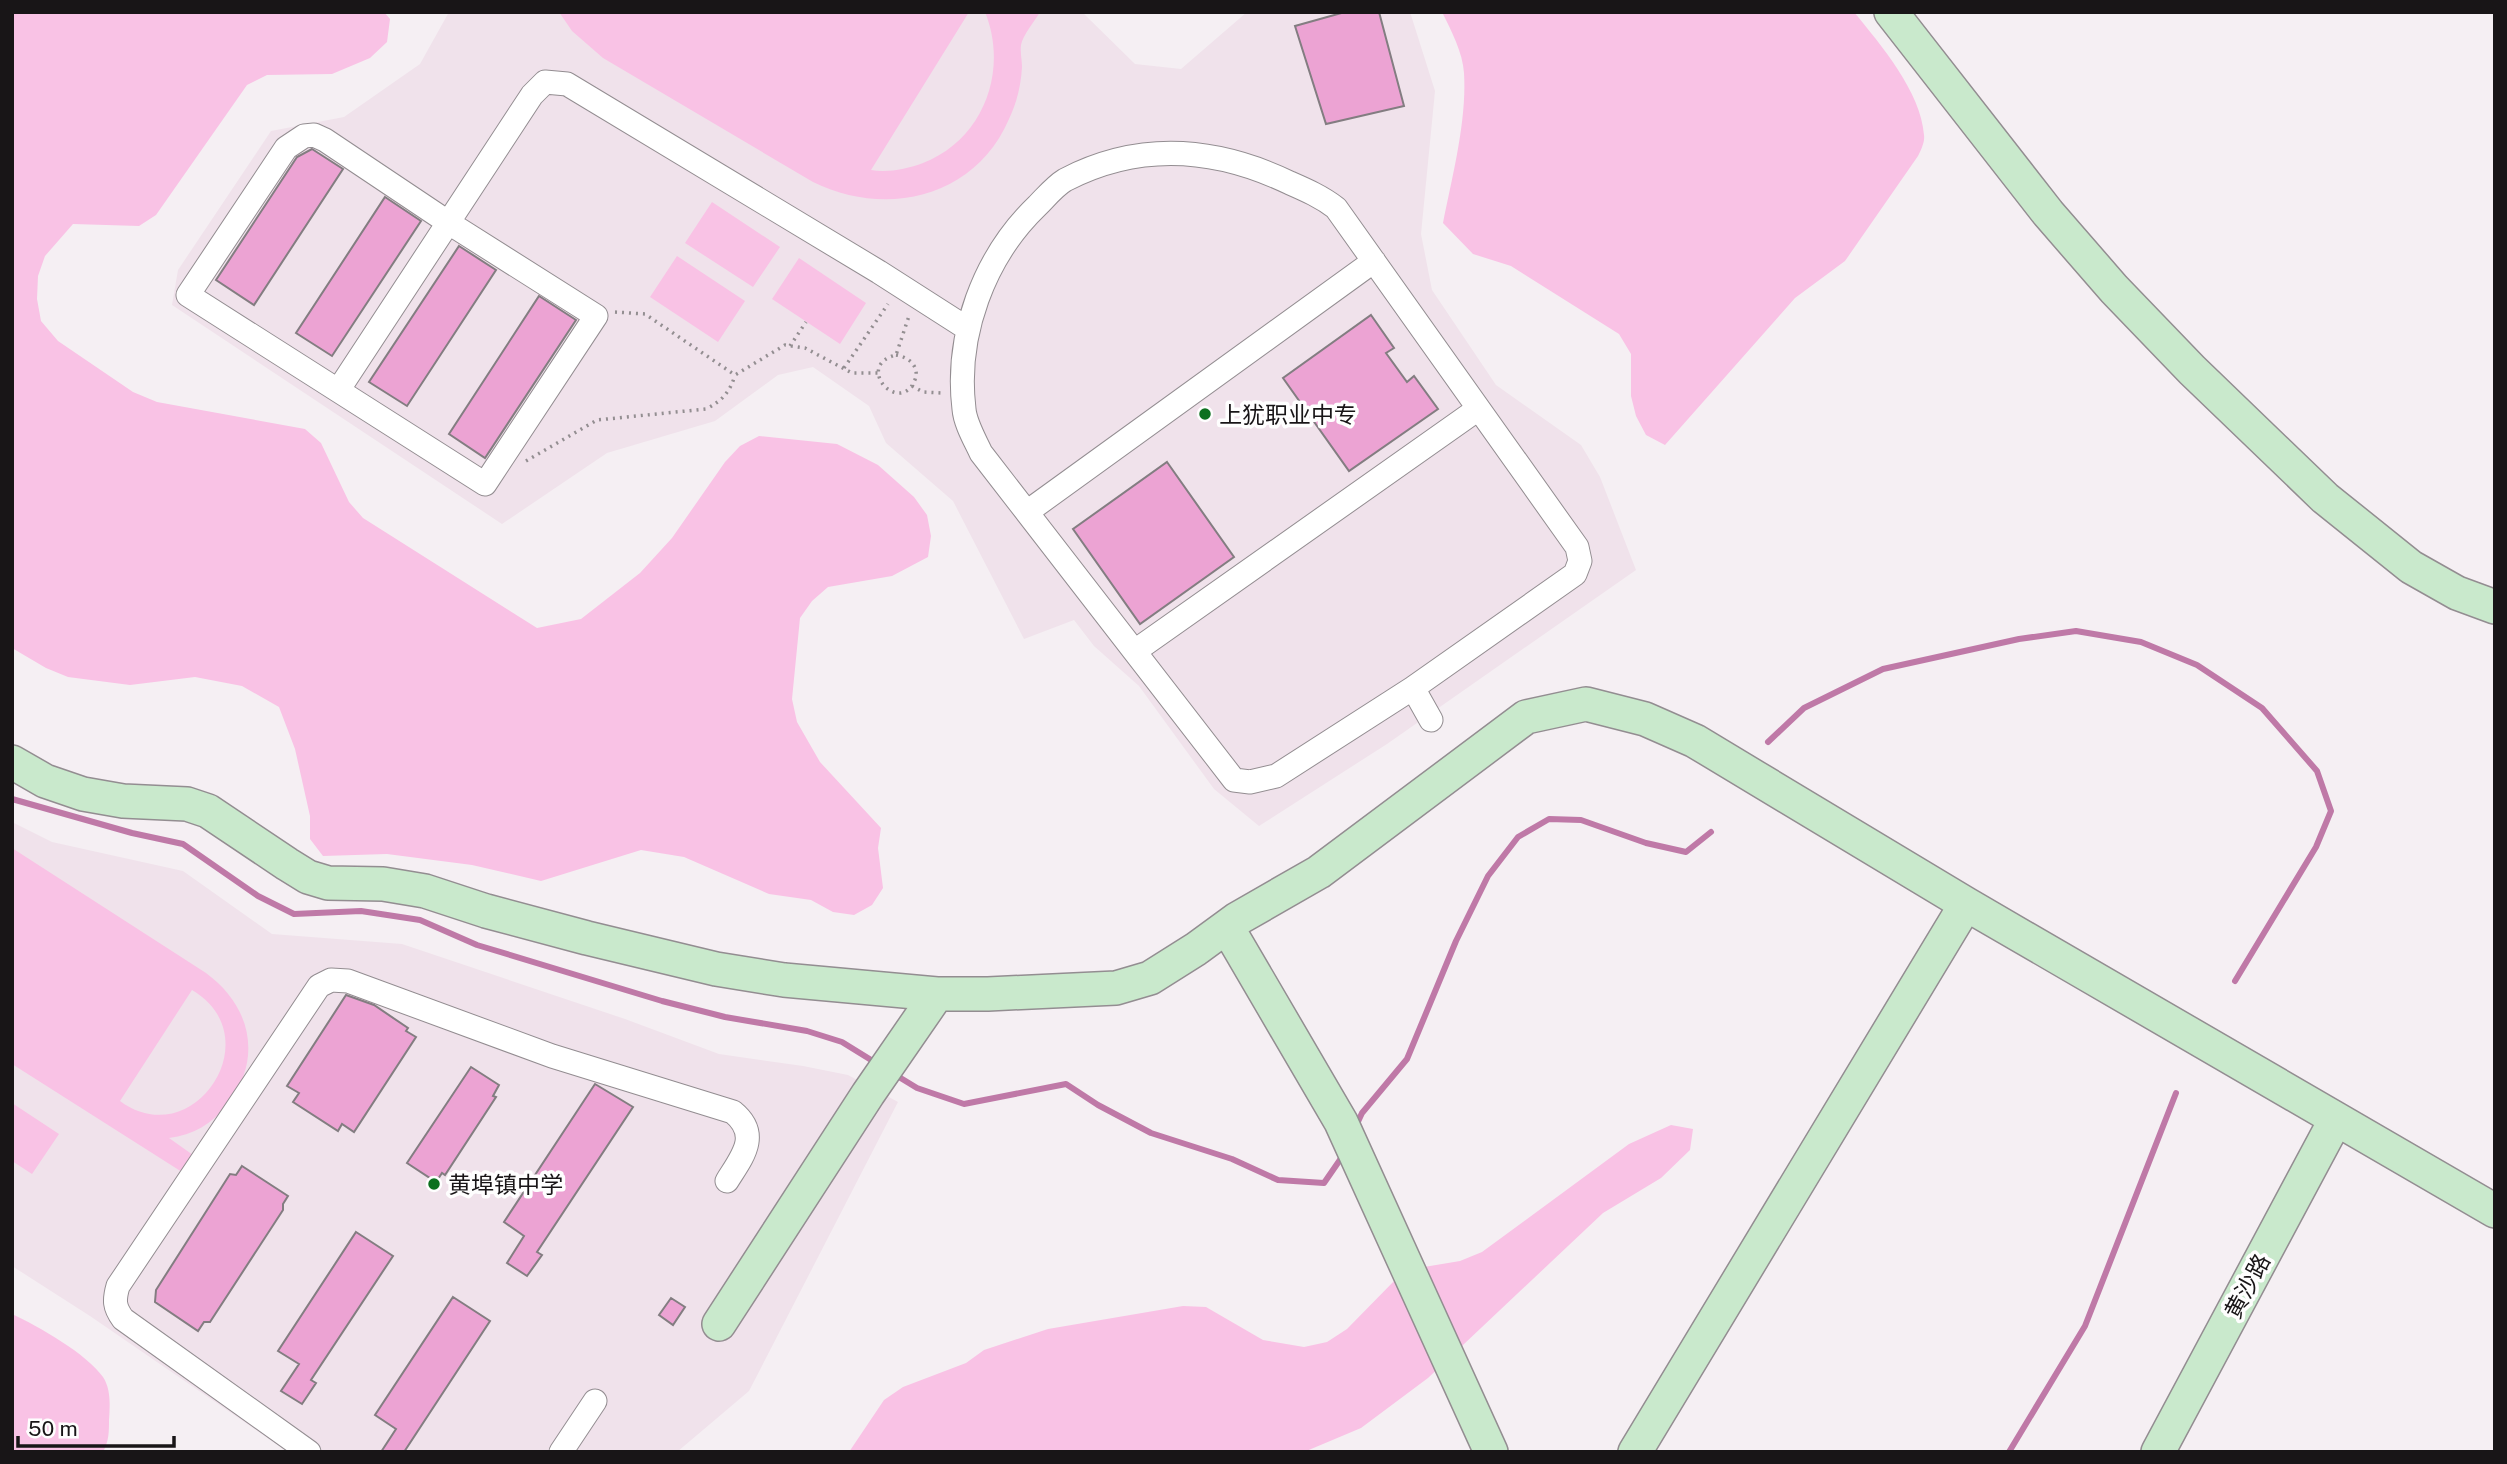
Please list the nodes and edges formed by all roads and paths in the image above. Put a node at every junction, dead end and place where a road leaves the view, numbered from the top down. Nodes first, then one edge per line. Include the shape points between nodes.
1 (1891, 12) edge
2 (449, 223) junction
3 (1374, 261) junction
4 (890, 301) dead end
5 (613, 312) dead end
6 (911, 312) dead end
7 (806, 322) dead end
8 (968, 329) junction
9 (789, 346) junction
10 (896, 355) junction
11 (844, 368) junction
12 (879, 373) junction
13 (735, 375) junction
14 (912, 386) junction
15 (339, 389) junction
16 (948, 393) dead end
17 (1478, 409) junction
18 (523, 463) dead end
19 (1027, 512) junction
20 (2495, 607) edge
21 (1135, 652) junction
22 (1413, 688) junction
23 (1431, 720) dead end
24 (12, 762) edge
25 (1966, 904) junction
26 (1227, 926) junction
27 (937, 994) junction
28 (2336, 1119) junction
29 (727, 1181) dead end
30 (2495, 1211) edge
31 (719, 1324) dead end
32 (595, 1401) dead end
33 (309, 1452) edge
34 (561, 1452) edge
35 (1491, 1452) edge
36 (1635, 1452) edge
37 (2158, 1452) edge

1 - 20 street via 2048,213 2192,370 2325,498 2411,567 2457,593
2 - 8 street via 532,95 545,82 567,85
2 - 15 street
2 - 15 street via 325,140 304,136 286,148 188,295
2 - 15 street via 596,316 485,484
3 - 8 street via 1336,208 1259,168 1216,156 1140,155 1104,163 1062,182 1016,226 985,279
3 - 17 street
3 - 19 street
4 - 11 path
5 - 13 path via 645,314
6 - 10 path
7 - 9 path
8 - 19 street via 964,411 981,453
9 - 11 path via 804,348
9 - 13 path
10 - 12 path via 885,359
10 - 14 path via 913,362
11 - 12 path via 852,373
12 - 14 path via 881,383 890,391
13 - 18 path via 731,388 706,409 597,420
14 - 16 path via 923,392
17 - 21 street
17 - 22 street via 1577,547 1580,561 1575,574
19 - 21 street
21 - 22 street via 1234,780 1250,782 1276,775
22 - 23 street
24 - 27 street via 45,781 83,794 187,804 208,811 308,877 328,883 383,884 425,891 486,911 716,969
25 - 26 street via 1695,741 1645,719 1586,704 1526,717 1319,872
25 - 28 street
25 - 36 street
26 - 27 street via 1150,978 1116,988
26 - 35 street via 1340,1122
27 - 31 street
28 - 30 street
28 - 37 street, 黄沙路
29 - 33 street via 748,1139 741,1118 733,1112 552,1056 348,981 331,980 319,986 114,1298 123,1319
32 - 34 street

